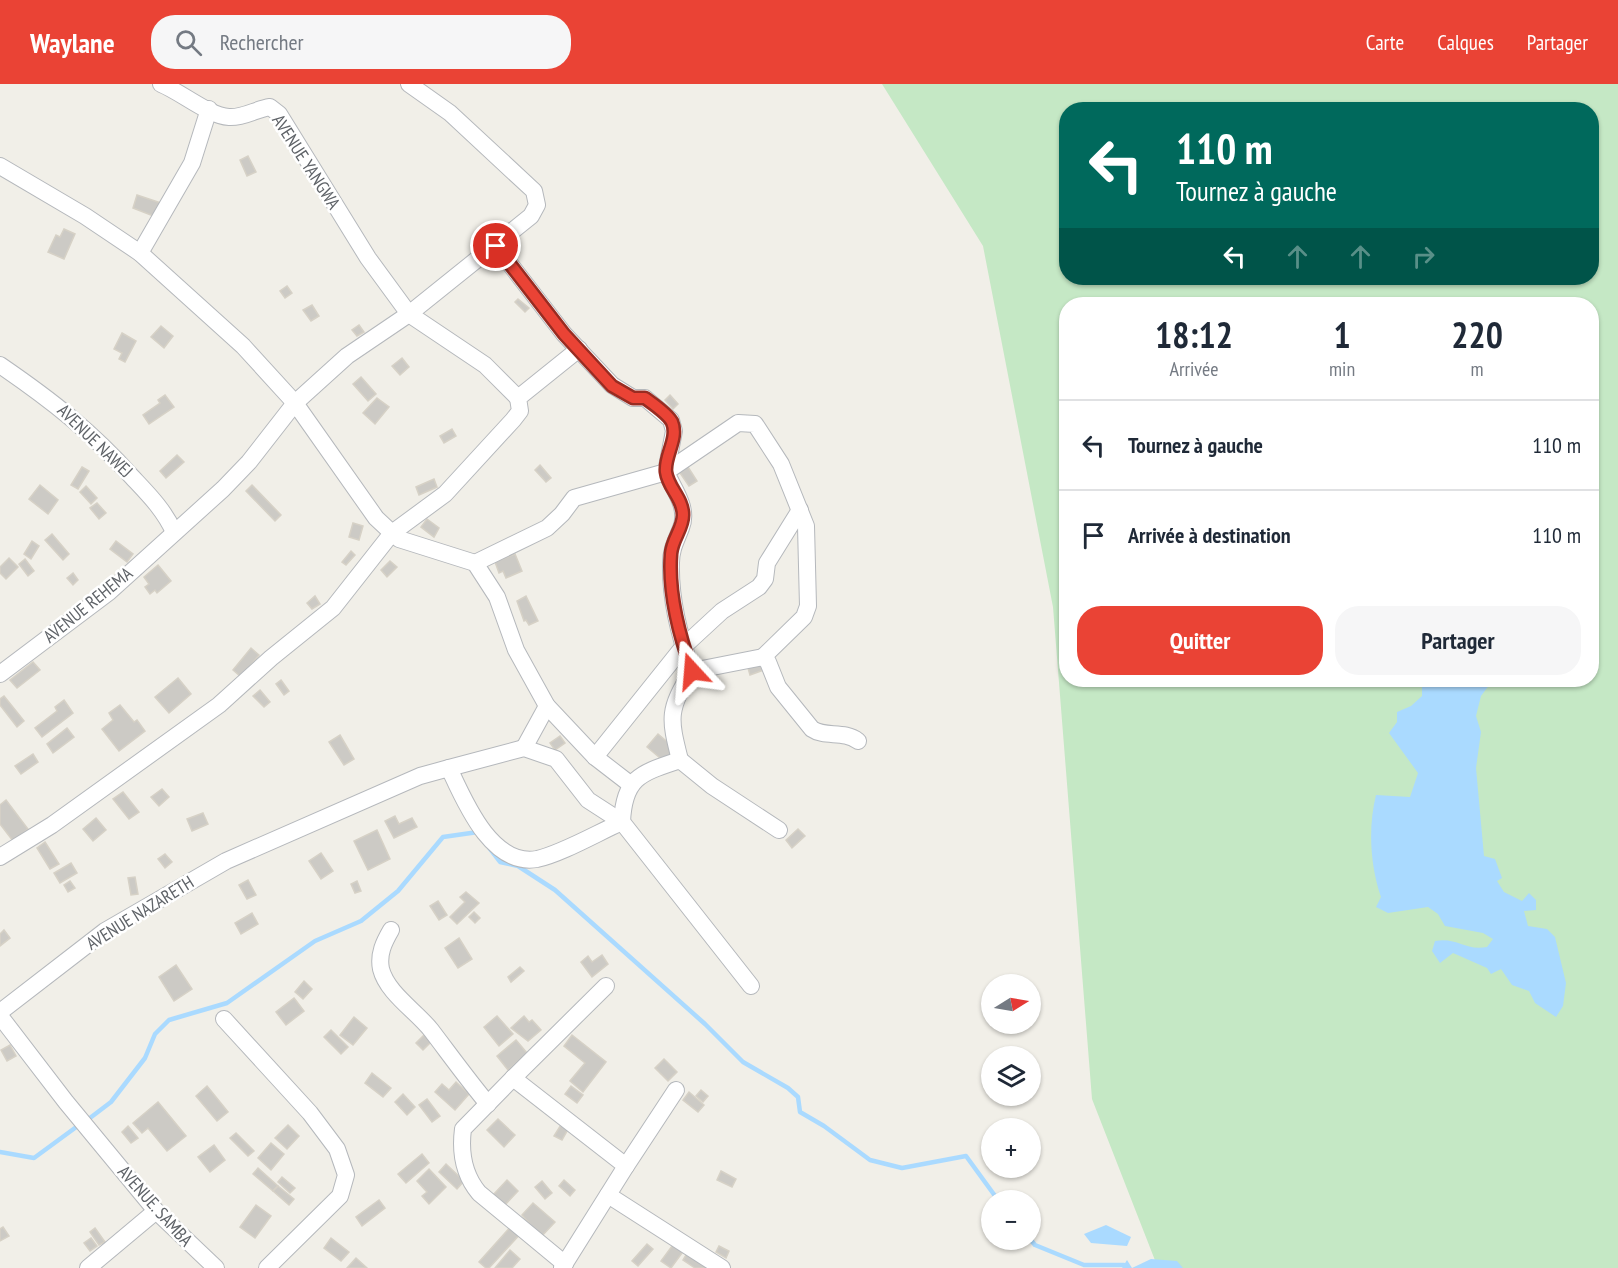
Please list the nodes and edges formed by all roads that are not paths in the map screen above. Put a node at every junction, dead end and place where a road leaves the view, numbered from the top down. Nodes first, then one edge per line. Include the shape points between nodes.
1 (161, 84) edge
2 (409, 84) edge
3 (209, 109) junction
4 (0, 166) edge
5 (496, 246) junction
6 (140, 253) junction
7 (409, 314) junction
8 (579, 348) junction
9 (0, 365) edge
10 (518, 398) junction
11 (295, 403) junction
12 (666, 472) junction
13 (800, 510) junction
14 (174, 532) junction
15 (392, 533) junction
16 (475, 563) junction
17 (683, 647) junction
18 (763, 657) junction
19 (692, 671) junction
20 (0, 674) edge
21 (547, 706) junction
22 (858, 741) dead end
23 (524, 748) junction
24 (595, 757) junction
25 (680, 760) junction
26 (449, 768) junction
27 (630, 784) junction
28 (622, 822) junction
29 (779, 830) dead end
30 (0, 857) edge
31 (391, 930) dead end
32 (606, 986) dead end
33 (751, 986) dead end
34 (0, 1014) edge
35 (224, 1019) dead end
36 (513, 1078) junction
37 (676, 1090) dead end
38 (488, 1104) junction
39 (626, 1166) junction
40 (608, 1195) junction
41 (156, 1211) junction
42 (563, 1266) edge
43 (88, 1268) edge
44 (216, 1268) edge
45 (267, 1268) edge
46 (722, 1268) edge

1 - 3 street, AVENUE YANGWA
2 - 5 street, AVENUE REHEMA via 450,113 534,191 537,205 531,216
3 - 6 street via 192,163
3 - 7 street, AVENUE YANGWA via 228,117 270,107 279,114 368,258
4 - 6 street
5 - 7 street, AVENUE REHEMA
5 - 8 street
6 - 11 street via 243,346
7 - 10 street via 485,365
7 - 11 street, AVENUE REHEMA via 347,356
8 - 10 street
8 - 12 street via 612,386 633,398 645,398 671,420 674,431
9 - 14 street, AVENUE NAWEJ via 49,398 93,435 154,500
10 - 15 street via 520,411 445,494
11 - 14 street, AVENUE REHEMA via 249,462
11 - 15 street via 376,518
12 - 13 street via 738,423 755,423 781,464
12 - 16 street via 573,498 547,528
12 - 17 street via 683,513 670,566
13 - 17 street via 767,563 765,579 759,587 722,611
13 - 18 street via 806,526 808,606 804,617
14 - 20 street, AVENUE REHEMA via 109,592
15 - 16 street
15 - 30 street via 333,608 219,705 52,825
16 - 21 street via 498,597 516,650
17 - 19 street
17 - 24 street
18 - 19 street
18 - 22 street via 778,687 812,729 849,735
19 - 25 street via 678,694 670,720
21 - 23 street
21 - 24 street
23 - 26 street, AVENUE NAZARETH
23 - 28 street via 556,759 588,800
24 - 27 street
25 - 27 street via 649,770
25 - 29 street
26 - 28 street via 477,825 499,846 520,858 539,858
26 - 34 street, AVENUE NAZARETH via 420,776 256,845 105,931
27 - 28 street via 623,801
28 - 33 street
31 - 38 street via 380,958 386,981 430,1029
32 - 36 street
34 - 41 street, AVENUE. SAMBA
35 - 45 street via 310,1113 337,1149 346,1175 340,1196
36 - 38 street
36 - 39 street
37 - 39 street
38 - 42 street via 463,1130 463,1158 471,1183
39 - 40 street
40 - 42 street
40 - 46 street
41 - 43 street
41 - 44 street, AVENUE. SAMBA

